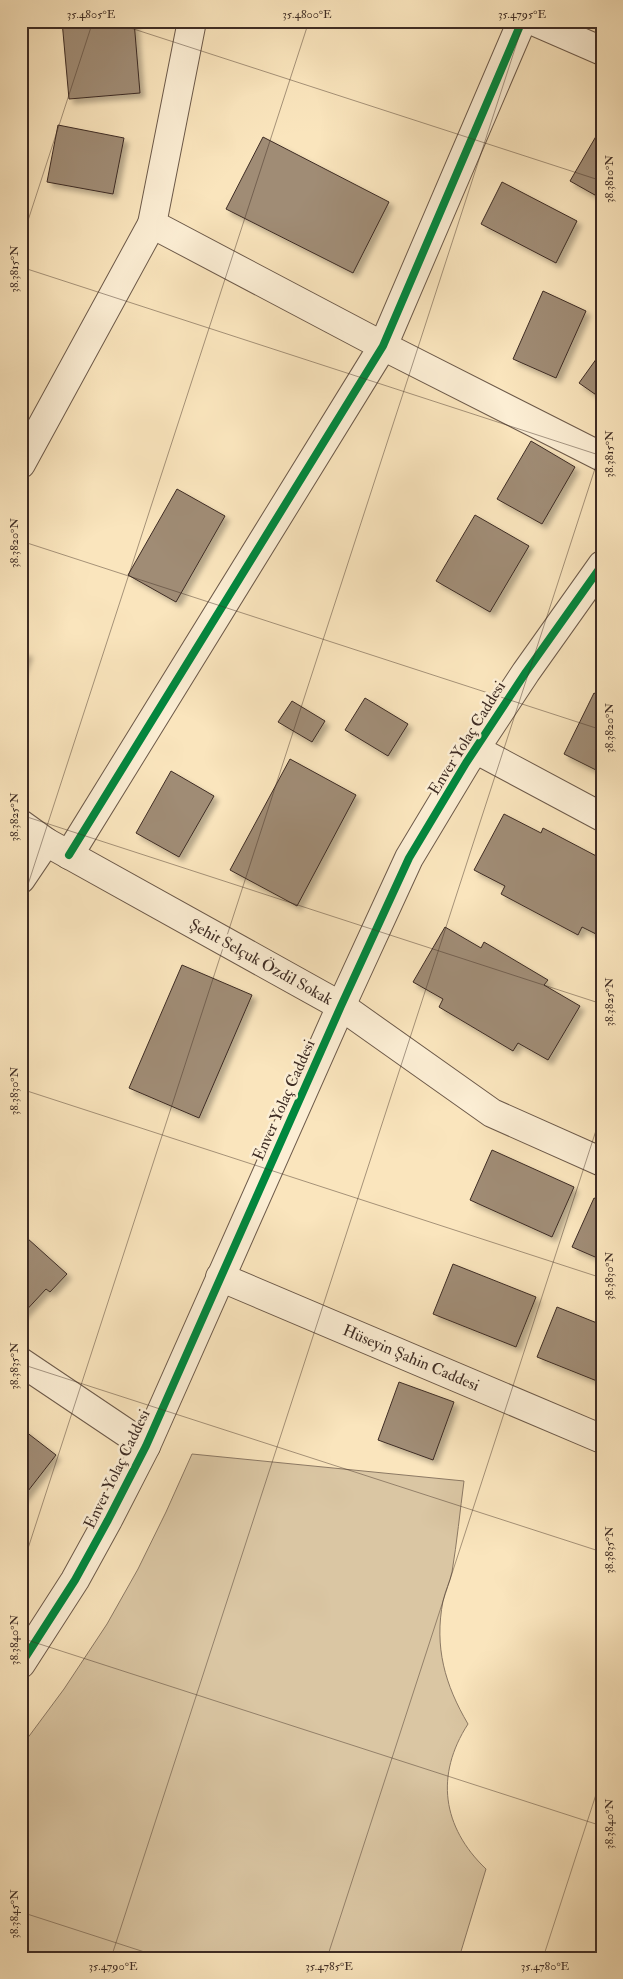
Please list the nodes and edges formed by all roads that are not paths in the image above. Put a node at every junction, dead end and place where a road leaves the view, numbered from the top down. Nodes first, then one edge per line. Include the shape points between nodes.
1 (192, 21) edge
2 (522, 21) edge
3 (533, 21) edge
4 (602, 51) edge
5 (152, 224) junction
6 (383, 346) junction
7 (602, 457) edge
8 (21, 464) edge
9 (602, 565) edge
10 (475, 750) junction
11 (602, 817) edge
12 (21, 824) edge
13 (57, 849) junction
14 (21, 879) edge
15 (340, 1006) junction
16 (602, 1162) edge
17 (220, 1277) junction
18 (21, 1362) edge
19 (602, 1439) edge
20 (146, 1446) junction
21 (21, 1664) edge

1 - 5 street
2 - 6 street
3 - 4 street
5 - 6 street
5 - 8 street
6 - 7 street
6 - 13 street
9 - 10 street, Enver Yolaç Caddesi
10 - 11 street
10 - 15 street, Enver Yolaç Caddesi via 409,858
12 - 13 street, Şehit Selçuk Özdil Sokak
13 - 14 street
13 - 15 street, Şehit Selçuk Özdil Sokak
15 - 16 street, Şehit Selçuk Özdil Sokak via 492,1114
15 - 17 street, Enver Yolaç Caddesi
17 - 19 street, Hüseyin Şahin Caddesi
17 - 20 street, Enver Yolaç Caddesi
18 - 20 street
20 - 21 street, Enver Yolaç Caddesi via 75,1580

